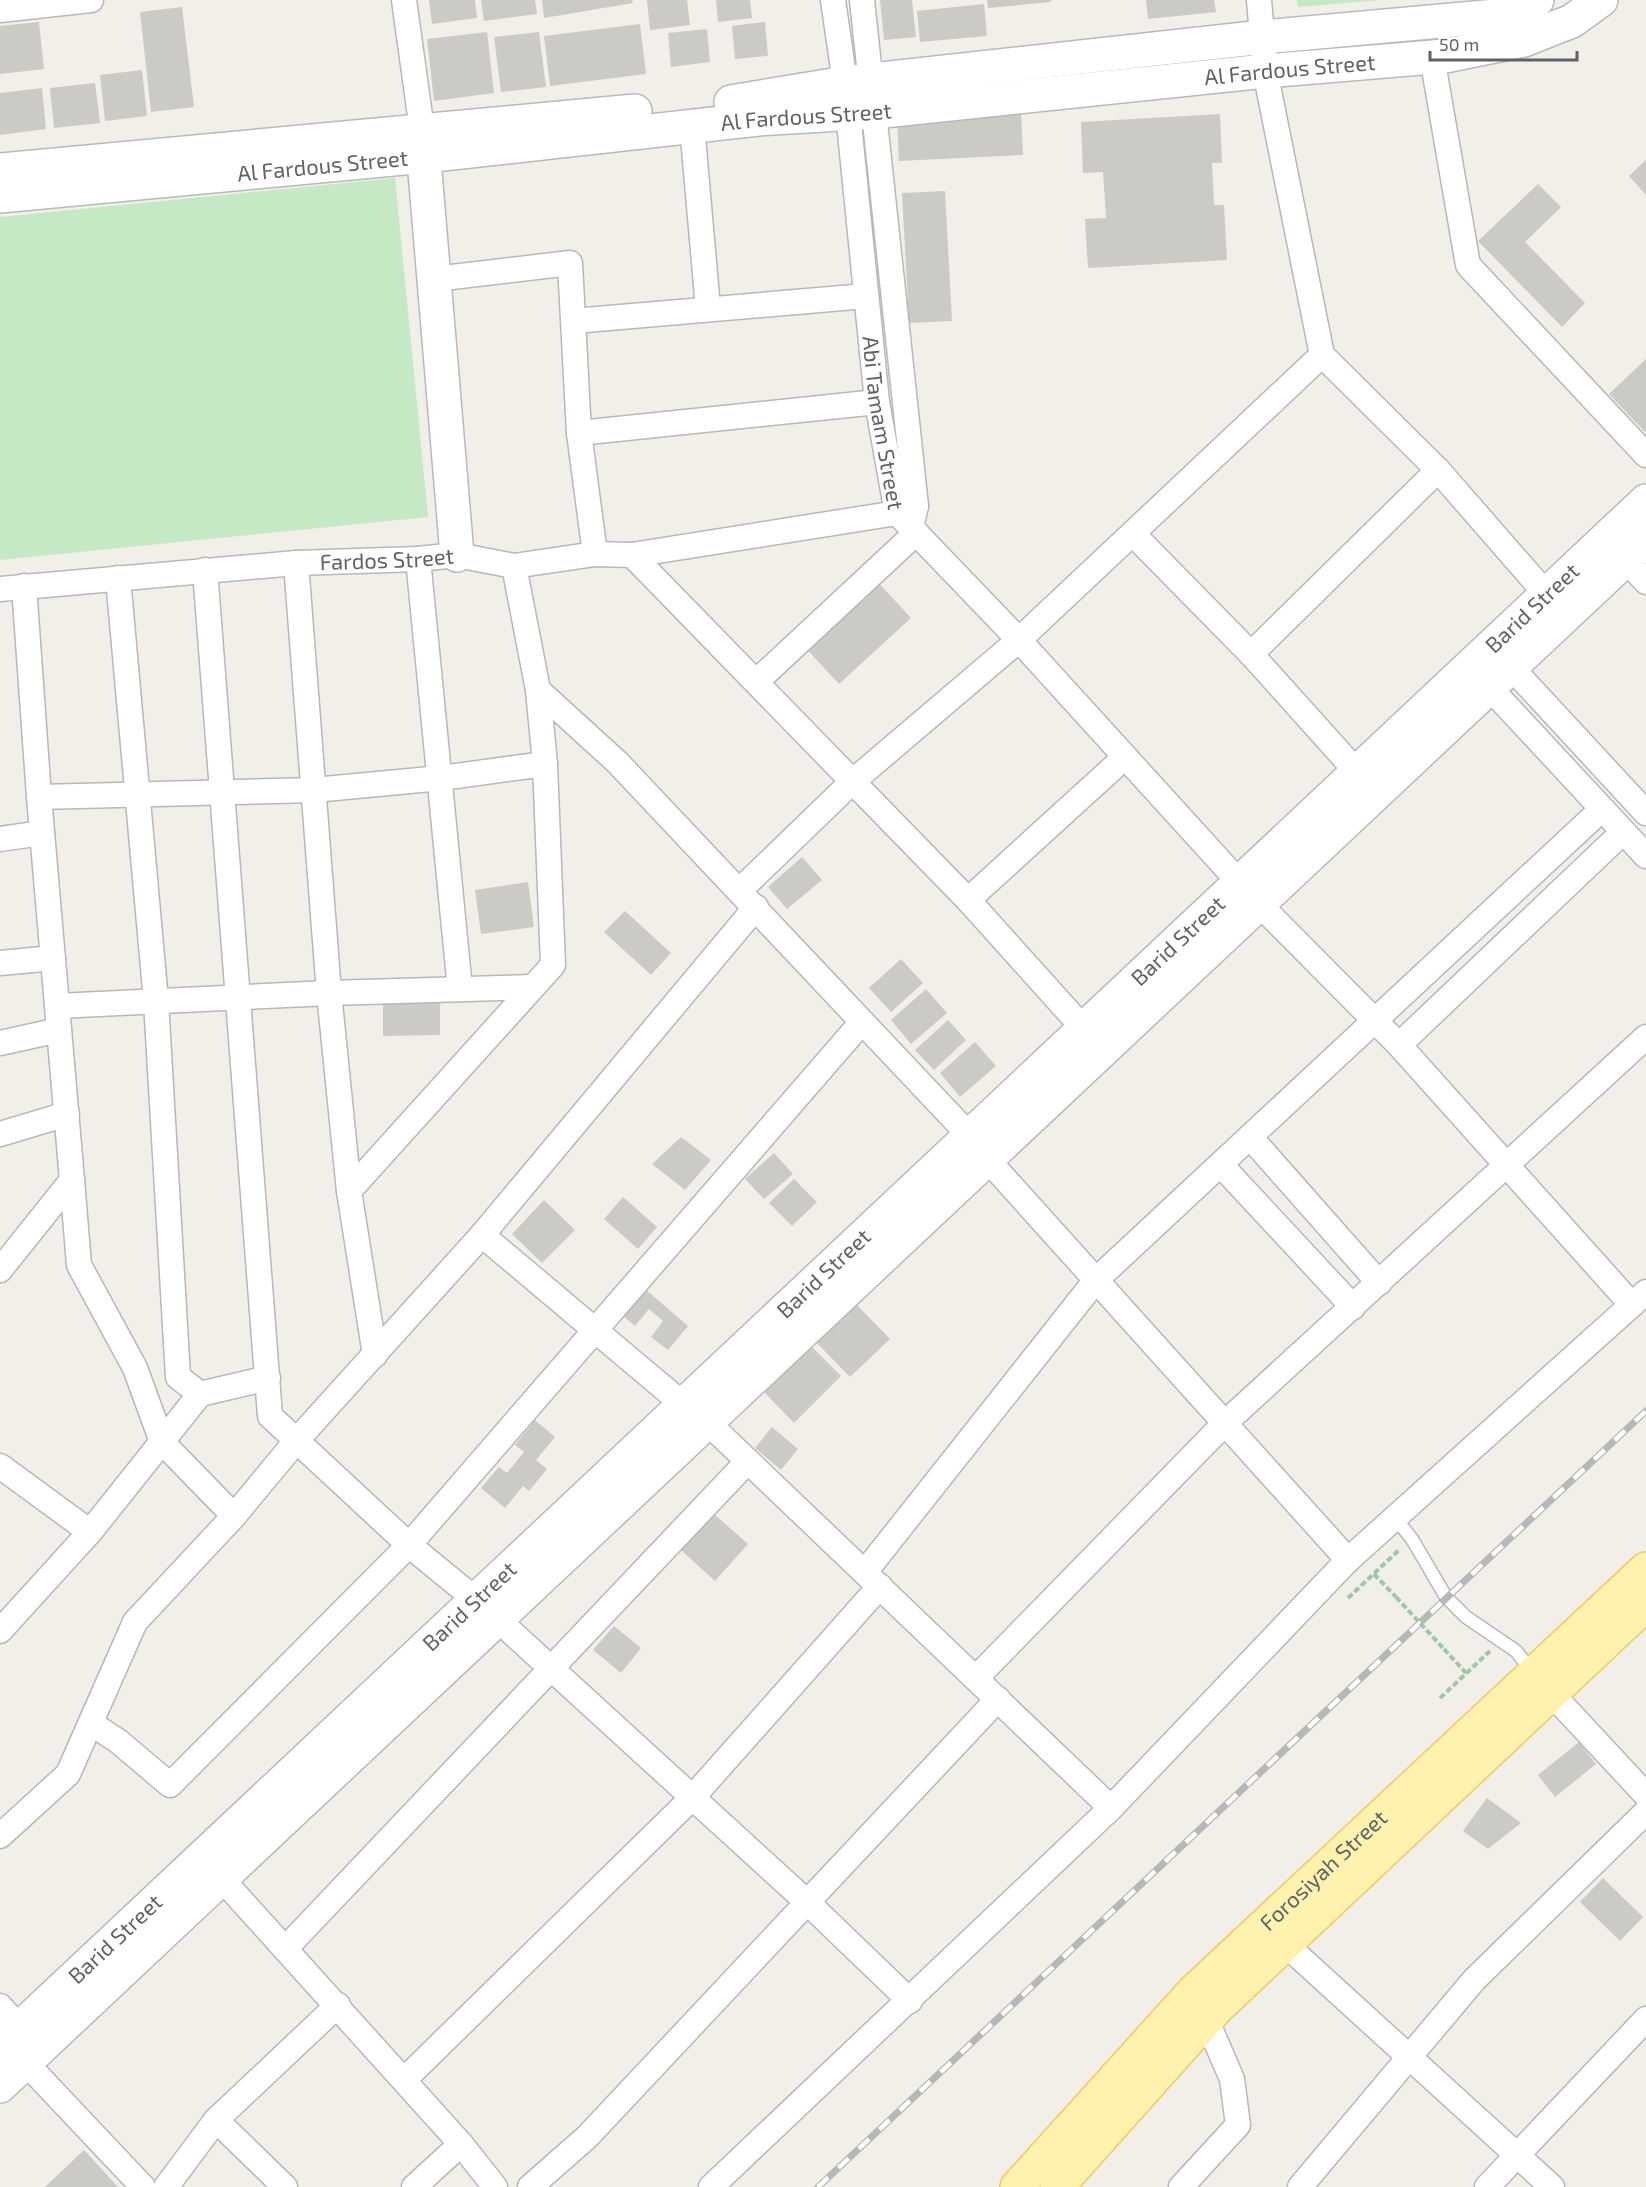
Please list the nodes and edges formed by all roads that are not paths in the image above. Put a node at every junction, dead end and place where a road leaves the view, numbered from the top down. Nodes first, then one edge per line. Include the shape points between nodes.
1 (91, 0) edge
2 (404, 0) edge
3 (833, 0) edge
4 (862, 0) edge
5 (1260, 0) edge
6 (1537, 0) edge
7 (1601, 0) edge
8 (0, 10) edge
9 (1263, 37) junction
10 (1432, 57) junction
11 (1265, 71) junction
12 (859, 97) junction
13 (692, 126) junction
14 (423, 143) junction
15 (0, 170) edge
16 (0, 196) edge
17 (435, 279) junction
18 (866, 296) junction
19 (708, 308) junction
20 (574, 321) junction
21 (1322, 355) junction
22 (877, 402) junction
23 (579, 433) junction
24 (1646, 455) edge
25 (1438, 470) junction
26 (1646, 501) edge
27 (910, 520) junction
28 (1133, 534) junction
29 (595, 554) junction
30 (457, 555) junction
31 (632, 555) junction
32 (418, 559) junction
33 (1639, 560) edge
34 (296, 563) junction
35 (514, 566) junction
36 (205, 570) junction
37 (118, 578) junction
38 (24, 586) junction
39 (0, 589) edge
40 (1558, 603) junction
41 (1019, 640) junction
42 (1251, 654) junction
43 (1500, 677) junction
44 (757, 681) junction
45 (538, 690) junction
46 (1125, 757) junction
47 (544, 764) junction
48 (1357, 772) junction
49 (441, 778) junction
50 (852, 782) junction
51 (314, 790) junction
52 (137, 793) junction
53 (223, 794) junction
54 (39, 797) junction
55 (1602, 809) junction
56 (1646, 813) edge
57 (1623, 832) junction
58 (42, 833) junction
59 (0, 838) edge
60 (1646, 856) edge
61 (1249, 893) junction
62 (748, 899) junction
63 (968, 900) junction
64 (53, 957) junction
65 (0, 963) edge
66 (532, 987) junction
67 (460, 988) junction
68 (329, 993) junction
69 (240, 997) junction
70 (156, 1001) junction
71 (57, 1006) junction
72 (862, 1022) junction
73 (1375, 1022) junction
74 (1084, 1029) junction
75 (59, 1030) junction
76 (1646, 1037) edge
77 (0, 1043) edge
78 (1399, 1045) junction
79 (67, 1114) junction
80 (0, 1134) edge
81 (1251, 1138) junction
82 (979, 1148) junction
83 (1221, 1165) junction
84 (1505, 1166) junction
85 (72, 1180) junction
86 (349, 1191) junction
87 (482, 1235) junction
88 (0, 1270) edge
89 (1096, 1280) junction
90 (1379, 1283) junction
91 (1639, 1299) edge
92 (1353, 1307) junction
93 (597, 1330) junction
94 (375, 1355) junction
95 (268, 1377) junction
96 (201, 1394) junction
97 (695, 1413) junction
98 (1225, 1423) junction
99 (297, 1440) junction
100 (162, 1442) junction
101 (747, 1462) junction
102 (0, 1466) edge
103 (234, 1516) junction
104 (1395, 1518) junction
105 (90, 1532) junction
106 (409, 1545) junction
107 (1348, 1560) junction
108 (1646, 1569) edge
109 (873, 1579) junction
110 (1646, 1604) edge
111 (486, 1610) junction
112 (0, 1631) edge
113 (549, 1669) junction
114 (976, 1678) junction
115 (1542, 1684) junction
116 (998, 1699) junction
117 (92, 1724) junction
118 (1644, 1787) edge
119 (692, 1798) junction
120 (1111, 1808) junction
121 (1646, 1812) edge
122 (0, 1836) edge
123 (213, 1866) junction
124 (807, 1902) junction
125 (1284, 1944) junction
126 (285, 1949) junction
127 (910, 2001) junction
128 (338, 2005) junction
129 (1206, 2019) junction
130 (1646, 2019) edge
131 (11, 2036) edge
132 (1408, 2056) junction
133 (404, 2080) junction
134 (0, 2086) edge
135 (216, 2120) junction
136 (461, 2144) junction
137 (1518, 2154) junction
138 (142, 2187) edge
139 (166, 2187) edge
140 (285, 2187) edge
141 (414, 2187) edge
142 (495, 2187) edge
143 (530, 2187) edge
144 (711, 2187) edge
145 (1017, 2187) edge
146 (1057, 2187) edge
147 (1181, 2187) edge
148 (1300, 2187) edge
149 (1487, 2187) edge
150 (1552, 2187) edge

1 - 8 street
2 - 14 street
3 - 12 street, Abi Tamam Street
4 - 12 street, Abi Tamam Street
5 - 9 street
6 - 9 main road, Al Fardous Street via 1496,16
7 - 10 main road, Al Fardous Street via 1572,21 1524,40
9 - 11 street
9 - 12 main road, Al Fardous Street
10 - 11 main road, Al Fardous Street
10 - 24 street via 1468,264
11 - 12 main road, Al Fardous Street
11 - 21 street
12 - 13 main road, Al Fardous Street
12 - 14 main road, Al Fardous Street via 741,101
12 - 18 street, Abi Tamam Street
12 - 27 street, Abi Tamam Street
13 - 14 main road, Al Fardous Street
13 - 19 street
14 - 15 main road, Al Fardous Street
14 - 16 main road, Al Fardous Street
14 - 17 main road, Fardos Street
17 - 20 street via 570,263
17 - 30 main road, Fardos Street
18 - 19 street
18 - 22 street, Abi Tamam Street
19 - 20 street
20 - 23 street
21 - 25 street
21 - 28 street
22 - 23 street
22 - 27 street, Abi Tamam Street
23 - 29 street
25 - 40 street
25 - 42 street
26 - 40 main road, Barid Street
27 - 31 street
27 - 41 street
27 - 44 street
28 - 41 street
28 - 42 street
29 - 31 street
29 - 35 street
30 - 32 street, Fardos Street
30 - 35 street
31 - 44 street
32 - 34 street, Fardos Street
32 - 49 street
33 - 40 main road, Barid Street
34 - 36 street, Fardos Street
34 - 51 street
35 - 45 street
36 - 37 street, Fardos Street
36 - 53 street
37 - 38 street, Fardos Street
37 - 52 street
38 - 39 street, Fardos Street
38 - 54 street
40 - 43 main road, Barid Street
40 - 48 main road, Barid Street
41 - 46 street
41 - 50 street
42 - 48 street
43 - 55 street
43 - 56 street
43 - 61 main road, Barid Street
44 - 50 street
45 - 47 street
45 - 62 street via 617,762
46 - 61 street
46 - 63 street
47 - 49 street
47 - 66 street via 554,965
48 - 61 main road, Barid Street
49 - 51 street
49 - 67 street
50 - 62 street
50 - 63 street
51 - 53 street
51 - 68 street
52 - 53 street
52 - 54 street
52 - 70 street
53 - 69 street
54 - 58 street
55 - 57 street
55 - 73 street
57 - 60 street
57 - 78 street
58 - 59 street
58 - 64 street
61 - 73 street
61 - 74 main road, Barid Street
61 - 82 main road, Barid Street
62 - 72 street
62 - 87 street
63 - 74 street
64 - 65 street
64 - 71 street
66 - 67 street
66 - 86 street
67 - 68 street
68 - 69 street
68 - 86 street
69 - 70 street
69 - 95 street
70 - 71 street
70 - 96 street via 178,1377
71 - 75 street
72 - 82 street
72 - 93 street
73 - 78 street
73 - 81 street
74 - 82 main road, Barid Street
75 - 77 street
75 - 79 street
76 - 84 street
78 - 84 street
79 - 80 street
79 - 85 street
81 - 83 street
81 - 90 street
82 - 89 street
82 - 97 main road, Barid Street
83 - 89 street
83 - 92 street
84 - 90 street
84 - 91 street
85 - 88 street
85 - 100 street via 79,1265 135,1368
86 - 94 street
87 - 93 street
87 - 94 street
89 - 98 street
89 - 109 street
90 - 92 street
91 - 104 street
92 - 98 street
93 - 97 street
93 - 106 street
94 - 99 street
95 - 96 street
95 - 99 street via 270,1416
96 - 100 street
97 - 101 street
97 - 111 main road, Barid Street
98 - 107 street
98 - 114 street
99 - 103 street
99 - 106 street
100 - 103 street
100 - 105 street
101 - 109 street
101 - 113 street
102 - 105 street
103 - 117 street via 135,1622
104 - 107 street
104 - 115 lane via 1446,1597 1466,1617 1516,1651
105 - 112 street
106 - 111 street
106 - 117 street via 170,1785
107 - 120 street
108 - 115 main road, Forosiyah Street
109 - 114 street
109 - 119 street
110 - 115 main road, Forosiyah Street
111 - 113 street
111 - 123 main road, Barid Street
113 - 119 street
113 - 126 street
114 - 116 street
115 - 118 street
115 - 125 main road, Forosiyah Street
115 - 145 main road, Forosiyah Street via 1193,1992
116 - 120 street
116 - 124 street
117 - 122 street via 68,1774
119 - 124 street
119 - 133 street
120 - 127 street
121 - 132 street via 1474,1980
123 - 126 street
123 - 131 main road, Barid Street
124 - 127 street
124 - 143 street via 586,2137
125 - 129 main road, Forosiyah Street
125 - 132 street
126 - 128 street
127 - 144 street
128 - 133 street
128 - 135 street
129 - 146 main road, Forosiyah Street
129 - 147 street via 1232,2079 1238,2125
130 - 137 street
131 - 134 main road, Barid Street
131 - 138 street
132 - 137 street
132 - 148 street
133 - 136 street
135 - 139 street
135 - 140 street
136 - 141 street
136 - 142 street
137 - 149 street
137 - 150 street

